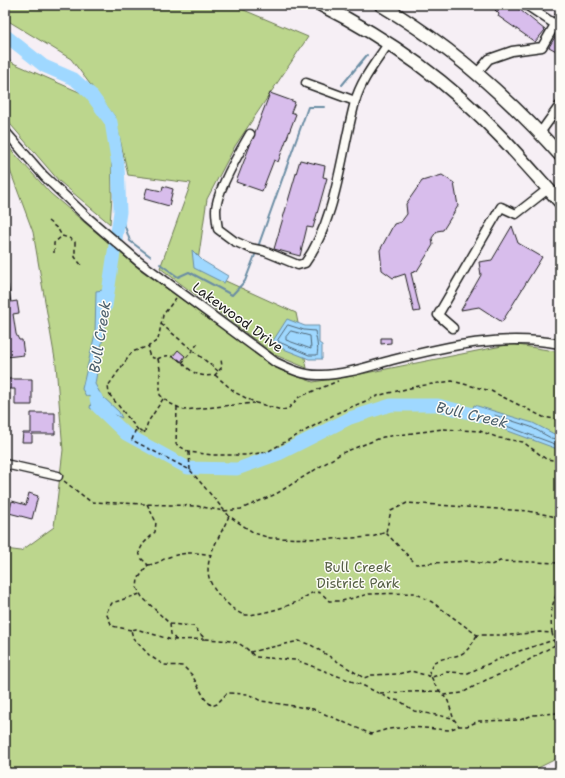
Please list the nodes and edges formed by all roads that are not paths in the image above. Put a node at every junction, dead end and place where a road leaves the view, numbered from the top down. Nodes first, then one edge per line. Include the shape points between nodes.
1 (321, 5) edge
2 (381, 5) edge
3 (526, 5) edge
4 (394, 8) edge
5 (560, 16) edge
6 (556, 25) junction
7 (388, 44) junction
8 (477, 73) junction
9 (306, 83) dead end
10 (355, 101) junction
11 (560, 105) edge
12 (5, 131) edge
13 (540, 133) junction
14 (250, 134) dead end
15 (560, 155) edge
16 (548, 188) junction
17 (560, 202) edge
18 (453, 328) dead end
19 (560, 344) edge
20 (5, 464) edge
21 (58, 476) road end

1 - 7 highway
2 - 4 highway
3 - 6 street
4 - 8 highway
5 - 6 street
6 - 8 street via 542,47 488,59
7 - 10 street via 362,83
7 - 16 highway via 440,81 480,116
8 - 13 highway
9 - 10 street
10 - 14 street via 326,220 305,263 298,265 250,248 234,241 218,229 216,209 222,188 234,160
11 - 13 street
12 - 19 street, Lakewood Drive via 44,176 138,260 275,362 298,372 321,376 470,343 536,339
13 - 15 highway
16 - 17 highway
16 - 18 street via 516,214 501,207 438,315
20 - 21 street

